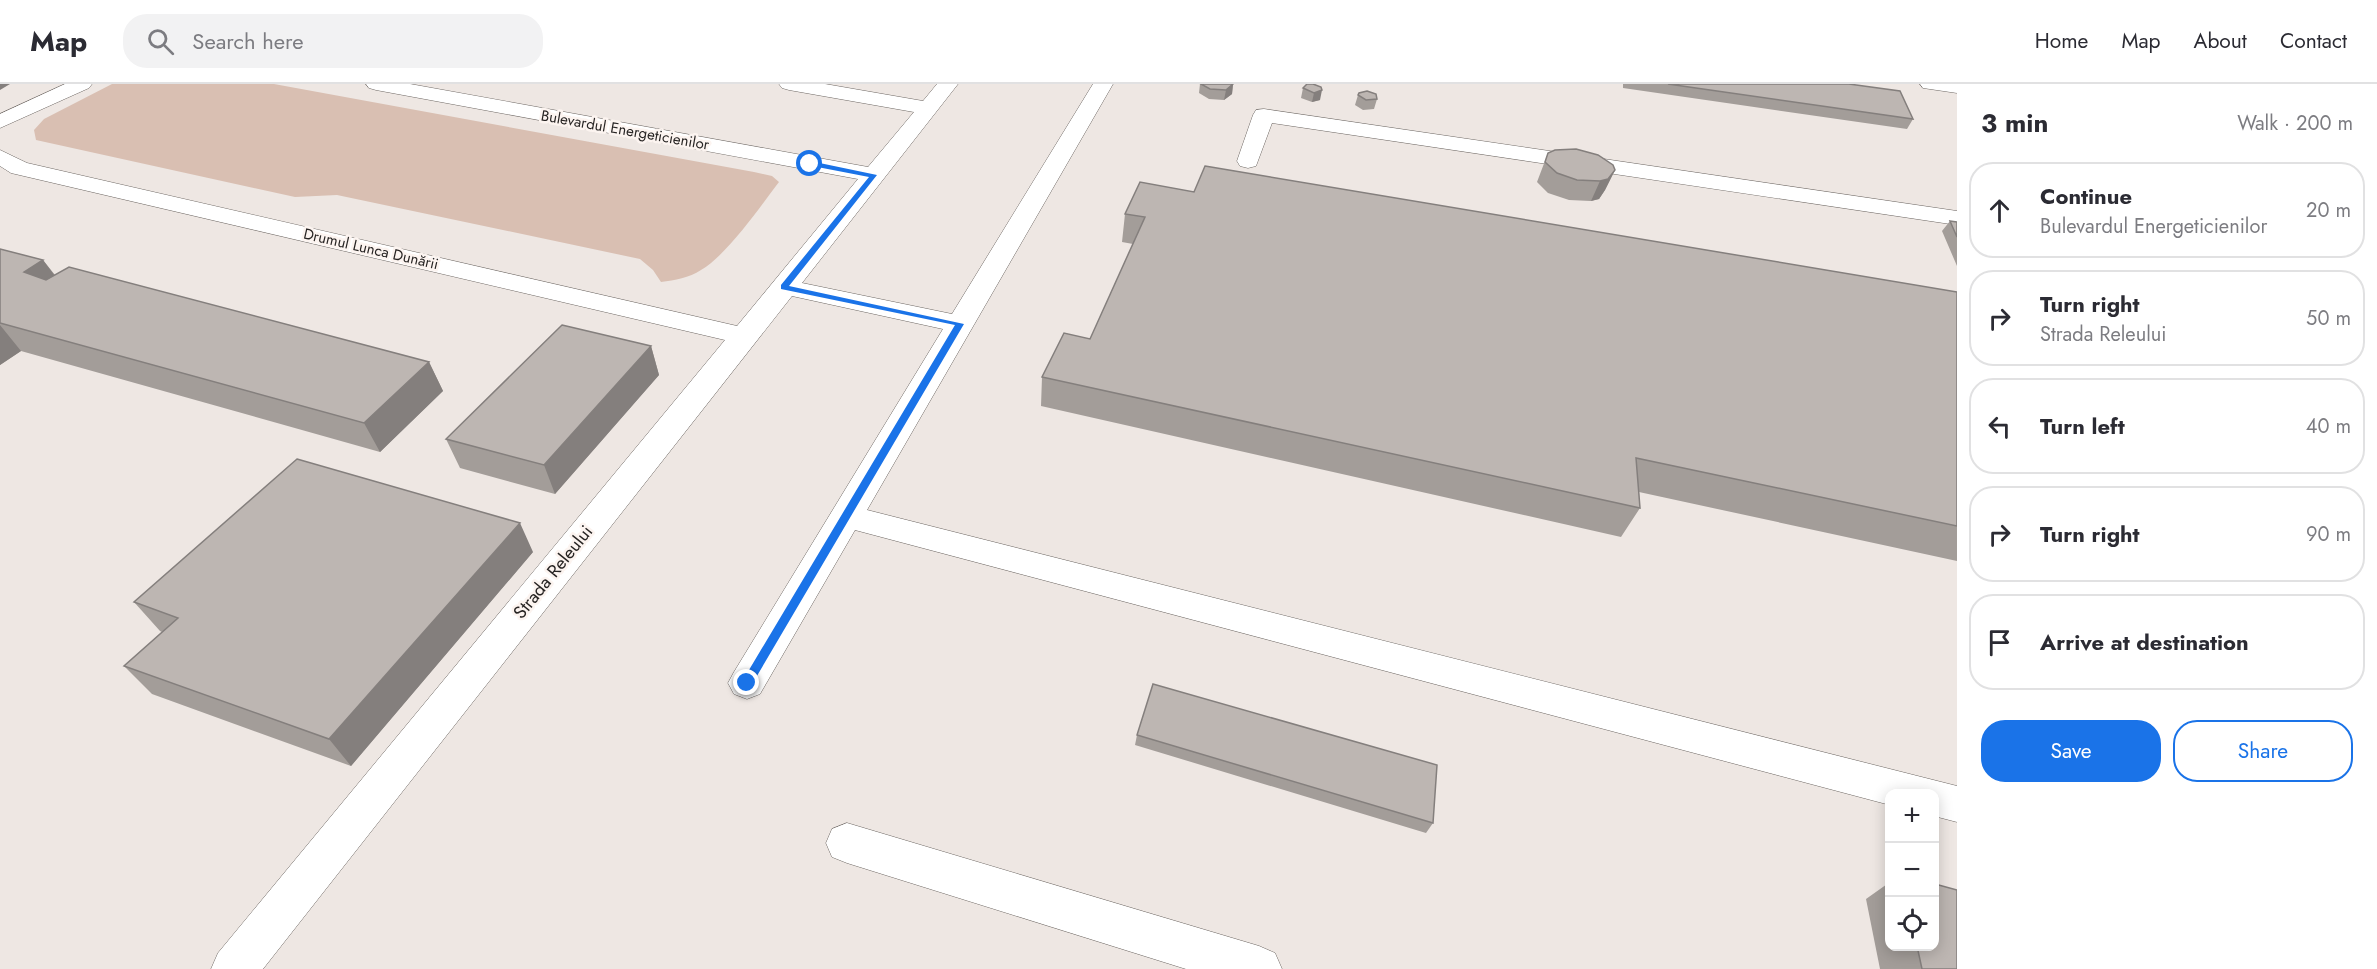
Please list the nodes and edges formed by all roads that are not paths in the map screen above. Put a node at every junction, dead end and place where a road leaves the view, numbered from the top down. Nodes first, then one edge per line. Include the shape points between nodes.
1 (376, 84) edge
2 (789, 84) edge
3 (948, 84) edge
4 (1103, 84) edge
5 (1930, 84) edge
6 (73, 86) edge
7 (1957, 87) edge
8 (929, 108) junction
9 (0, 122) edge
10 (0, 158) edge
11 (1248, 161) dead end
12 (874, 175) junction
13 (1957, 218) edge
14 (784, 287) junction
15 (960, 324) junction
16 (744, 336) junction
17 (846, 516) junction
18 (747, 683) dead end
19 (1899, 789) edge
20 (1939, 799) edge
21 (1957, 804) edge
22 (847, 843) dead end
23 (234, 969) edge
24 (1259, 969) edge

1 - 12 street, Bulevardul Energeticienilor
2 - 8 street
3 - 8 street, Strada Releului
4 - 15 street
5 - 7 street
6 - 9 street
8 - 12 street, Strada Releului
10 - 16 street, Drumul Lunca Dunării via 20,168
11 - 13 street via 1264,115
12 - 14 street, Strada Releului
14 - 15 street
14 - 16 street, Strada Releului
15 - 17 street
16 - 23 street, Strada Releului
17 - 18 street
17 - 19 street
20 - 21 street
22 - 24 street

